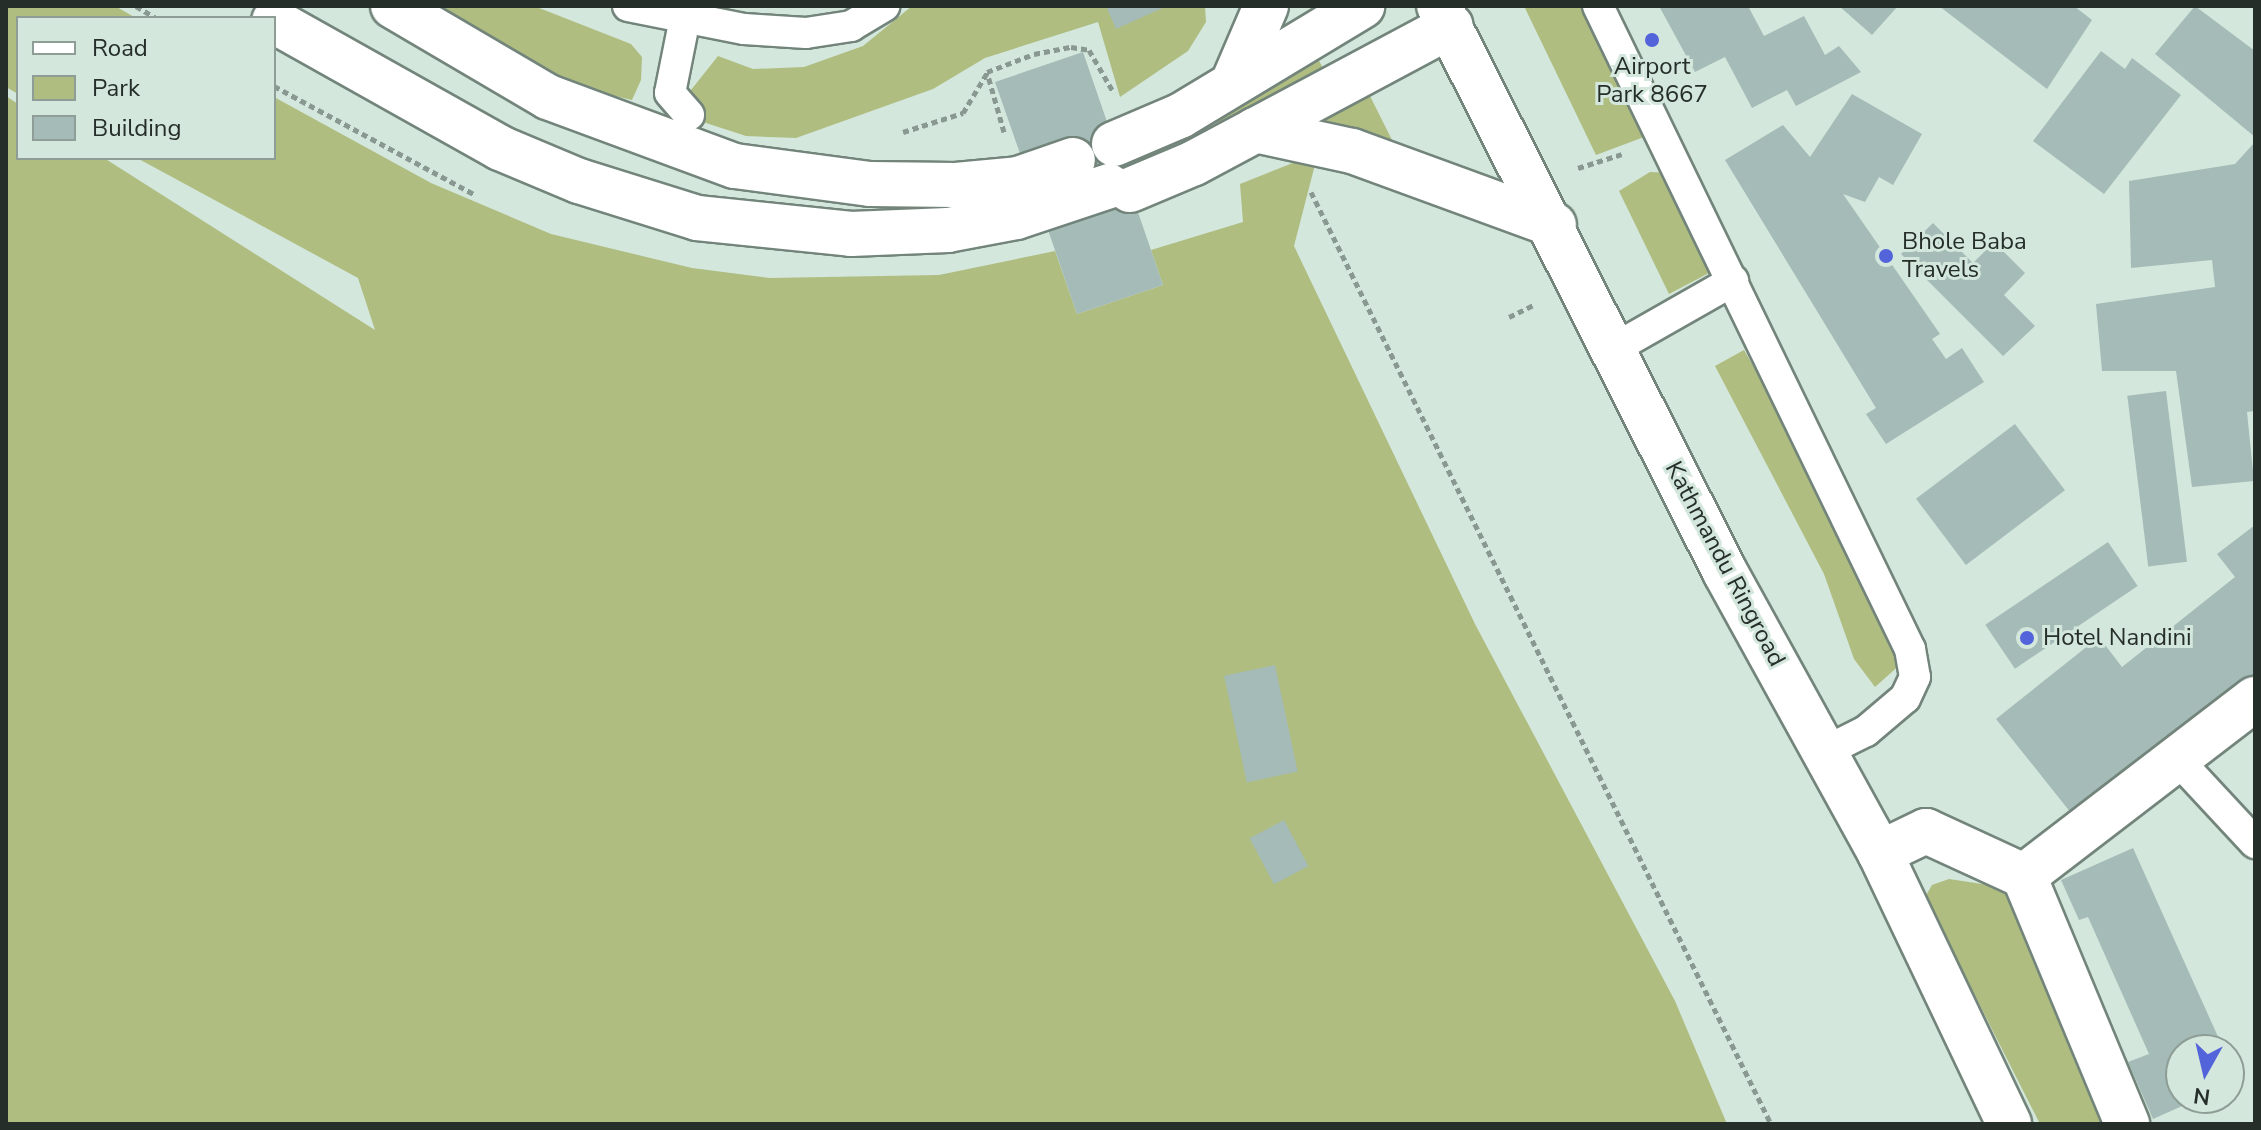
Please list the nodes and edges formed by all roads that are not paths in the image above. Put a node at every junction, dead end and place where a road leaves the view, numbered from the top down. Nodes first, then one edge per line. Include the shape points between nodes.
1 (248, 6) edge
2 (393, 6) edge
3 (628, 6) edge
4 (884, 6) edge
5 (1266, 6) edge
6 (1362, 6) edge
7 (1598, 6) edge
8 (266, 16) edge
9 (1445, 16) edge
10 (685, 18) junction
11 (276, 21) edge
12 (1233, 83) junction
13 (689, 115) dead end
14 (1255, 130) junction
15 (1073, 160) dead end
16 (1118, 173) junction
17 (1554, 225) junction
18 (1733, 281) junction
19 (1615, 348) junction
20 (2255, 699) edge
21 (1826, 751) junction
22 (2177, 759) junction
23 (2255, 843) edge
24 (1880, 853) junction
25 (2024, 876) junction
26 (2009, 1124) edge
27 (2127, 1124) edge

1 - 8 main road
2 - 15 main road via 548,97 735,166 870,184 956,185 1018,179
3 - 10 lane
4 - 10 lane via 851,26 806,33
5 - 12 main road
6 - 12 main road
7 - 18 lane
9 - 14 main road
9 - 17 main road, Kathmandu Ringroad
10 - 13 lane via 670,93
11 - 16 main road via 500,148 579,181 697,218 851,234 948,230 1016,217
12 - 16 main road
14 - 16 main road
14 - 17 main road via 1352,151
17 - 19 main road, Kathmandu Ringroad
18 - 19 lane
18 - 21 lane via 1910,649 1915,677 1905,698 1866,731
19 - 21 main road, Kathmandu Ringroad via 1725,572
20 - 22 main road
21 - 24 main road, Kathmandu Ringroad
22 - 23 lane
22 - 25 main road
24 - 25 main road via 1926,831
24 - 26 main road, Kathmandu Ringroad
25 - 27 main road

